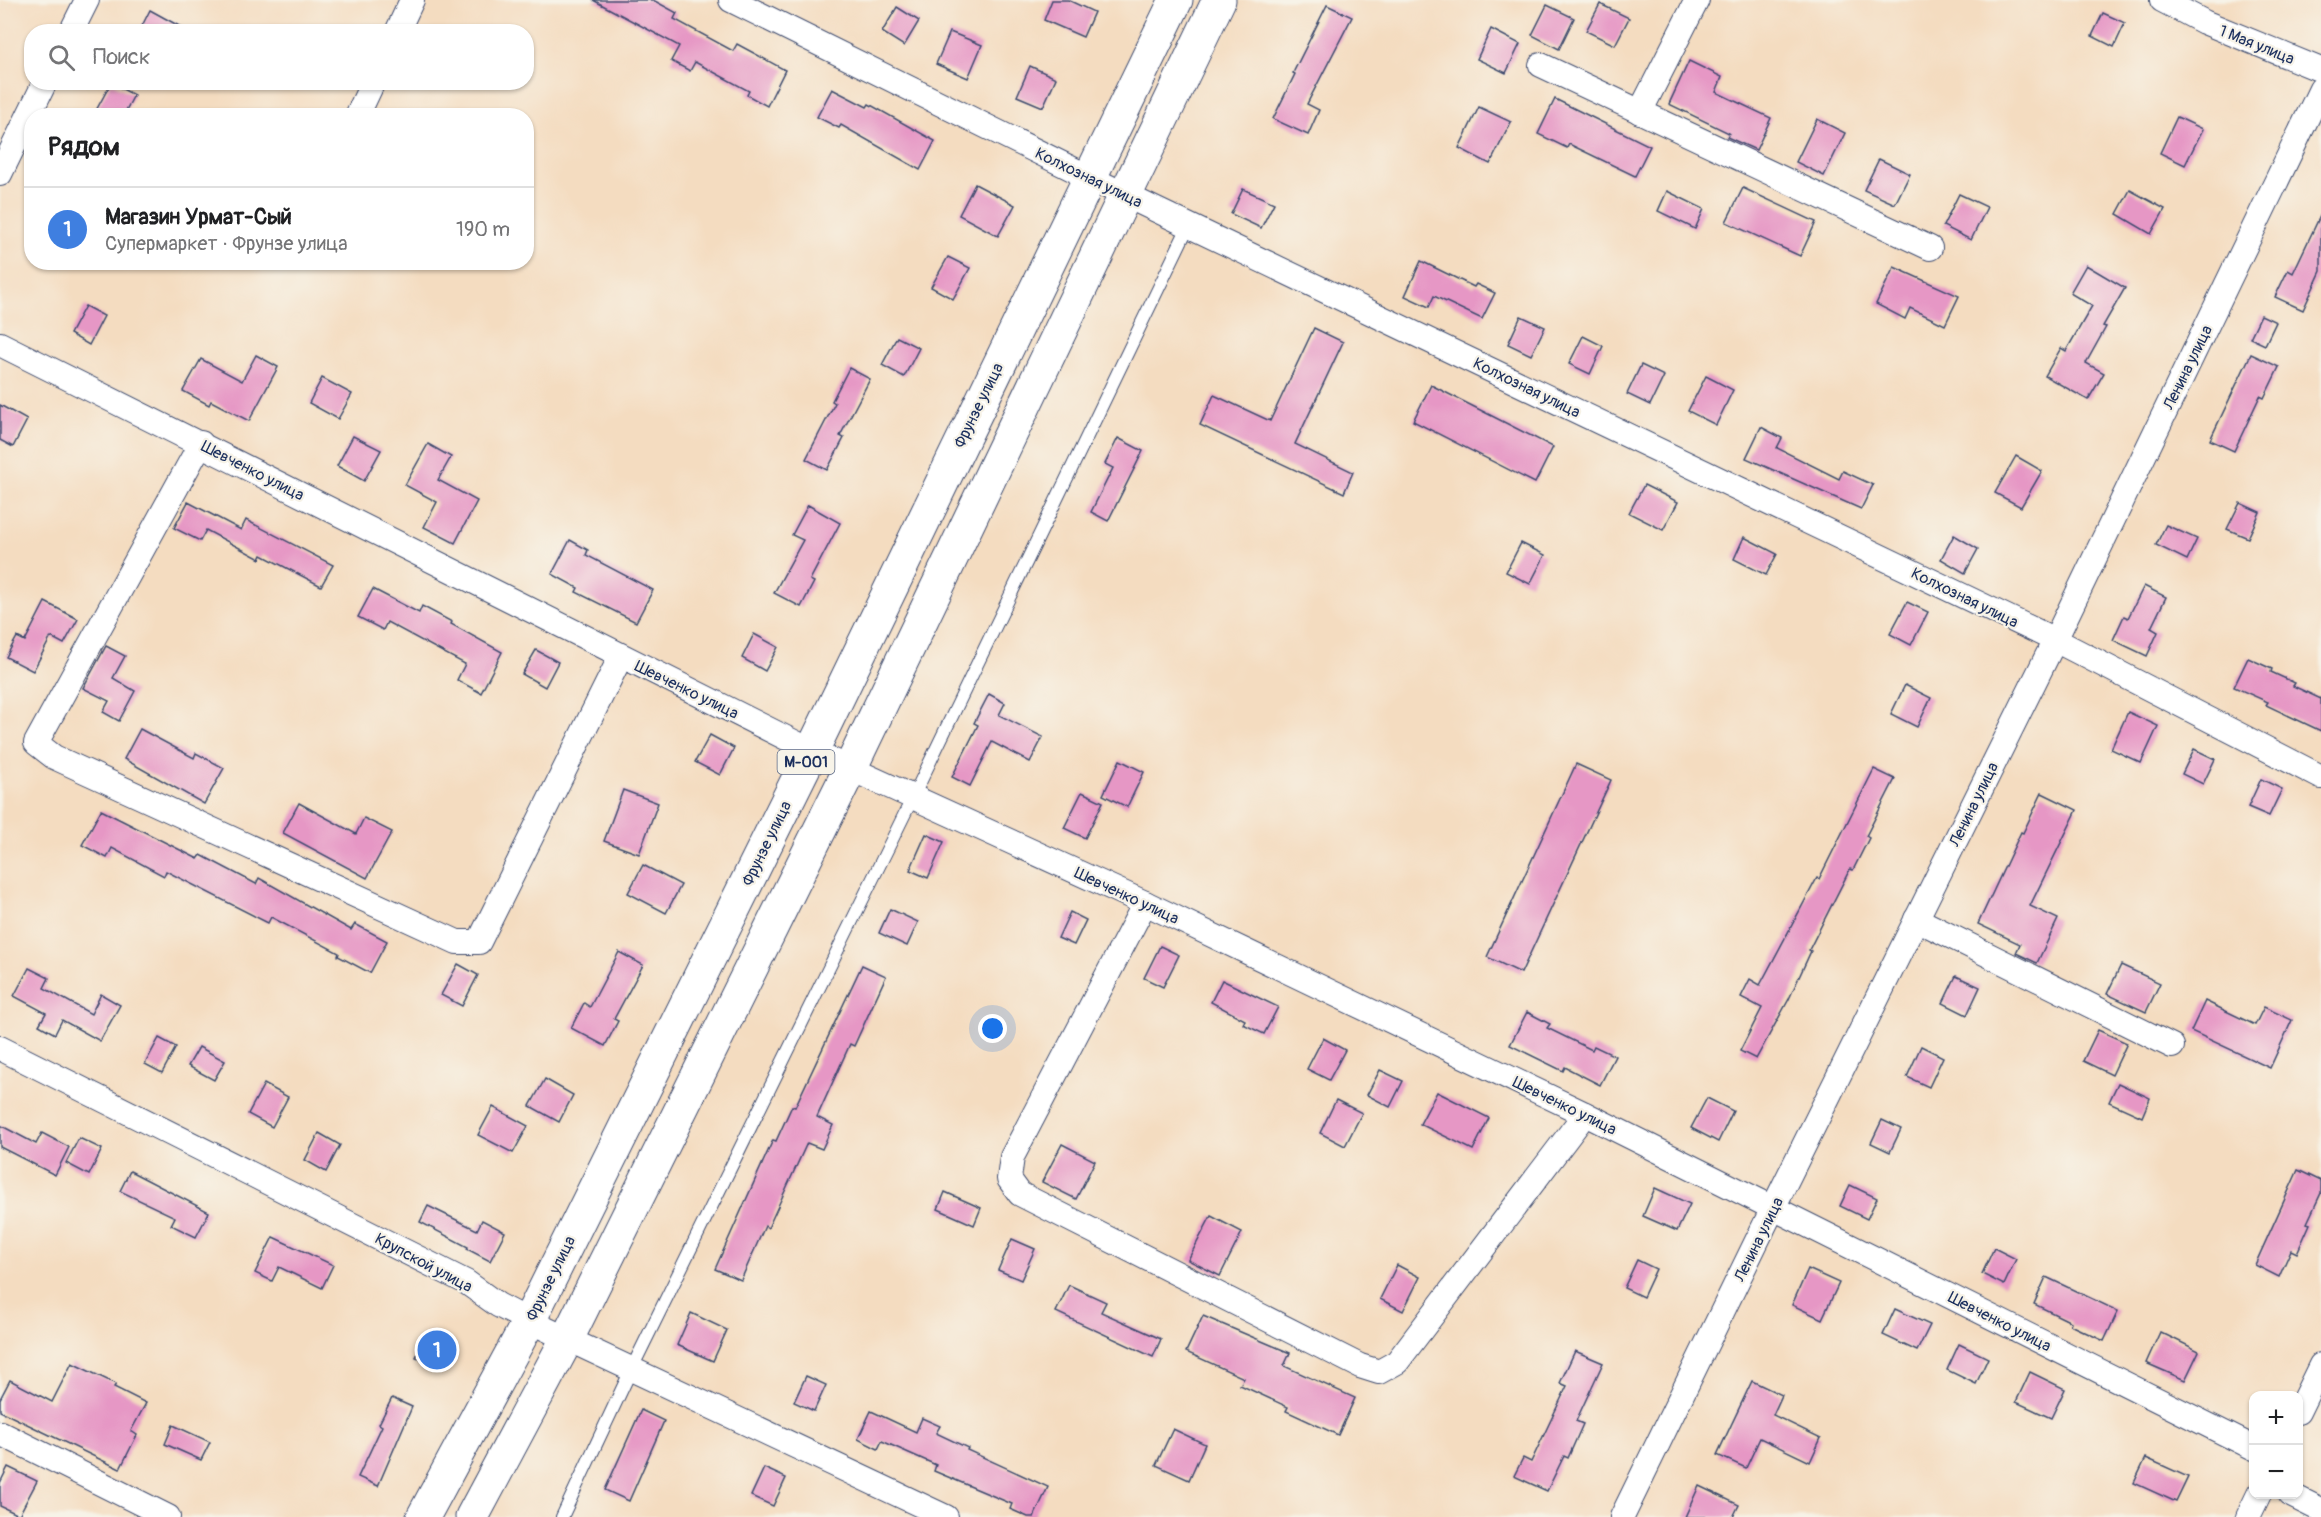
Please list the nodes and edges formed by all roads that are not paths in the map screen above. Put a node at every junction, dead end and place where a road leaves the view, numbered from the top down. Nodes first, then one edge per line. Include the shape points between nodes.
1 (87, 0) edge
2 (412, 0) edge
3 (731, 0) edge
4 (1176, 0) edge
5 (1219, 0) edge
6 (1697, 0) edge
7 (2162, 0) edge
8 (75, 24) edge
9 (401, 24) edge
10 (1541, 65) dead end
11 (2321, 70) edge
12 (2321, 89) edge
13 (41, 90) edge
14 (369, 90) edge
15 (32, 108) edge
16 (361, 108) edge
17 (1640, 112) junction
18 (24, 125) edge
19 (0, 174) edge
20 (1089, 177) junction
21 (1125, 195) junction
22 (1189, 225) junction
23 (1930, 248) dead end
24 (0, 344) edge
25 (201, 443) junction
26 (2055, 640) junction
27 (621, 657) junction
28 (812, 751) junction
29 (850, 769) junction
30 (2321, 777) edge
31 (913, 797) junction
32 (1145, 903) junction
33 (1916, 920) junction
34 (2172, 1046) dead end
35 (0, 1048) edge
36 (1585, 1114) junction
37 (1773, 1208) junction
38 (529, 1321) junction
39 (567, 1339) junction
40 (2321, 1365) edge
41 (631, 1370) junction
42 (2303, 1402) edge
43 (0, 1433) edge
44 (2249, 1446) edge
45 (2257, 1499) edge
46 (2299, 1499) edge
47 (2321, 1510) edge
48 (168, 1517) edge
49 (423, 1517) edge
50 (472, 1517) edge
51 (562, 1517) edge
52 (946, 1517) edge
53 (1622, 1517) edge
54 (2248, 1517) edge

1 - 8 street
2 - 9 street
3 - 20 street, Колхозная улица
4 - 20 main road, Фрунзе улица / M-001
5 - 21 main road, M-001
6 - 17 street
7 - 11 street, 1 Мая улица via 2204,22
10 - 17 street
12 - 26 street, Ленина улица
13 - 15 street
14 - 16 street
17 - 23 street
18 - 19 street
20 - 21 street, Колхозная улица
20 - 28 main road, Фрунзе улица / M-001
21 - 22 street, Колхозная улица
21 - 29 main road, M-001
22 - 26 street, Колхозная улица
22 - 31 lane
24 - 25 street, Шевченко улица
25 - 27 street, Шевченко улица
25 - 27 street via 36,743 54,757 457,942 479,942
26 - 30 street, Колхозная улица
26 - 33 street, Ленина улица
27 - 28 street, Шевченко улица
28 - 29 street, Шевченко улица
28 - 38 main road, Фрунзе улица / M-001
29 - 31 street, Шевченко улица
29 - 39 main road, M-001
31 - 32 street, Шевченко улица
31 - 41 lane
32 - 36 street, Шевченко улица
32 - 36 street via 1012,1157 1009,1179 1020,1194 1360,1366 1379,1372 1397,1362
33 - 34 street
33 - 37 street, Ленина улица
35 - 38 street, Крупской улица via 466,1281 498,1305
36 - 37 street, Шевченко улица
37 - 44 street, Шевченко улица
37 - 53 street, Ленина улица
38 - 39 street, Крупской улица
38 - 49 main road, Фрунзе улица / M-001
39 - 41 street, Крупской улица
39 - 50 main road, M-001
40 - 42 street
41 - 51 lane
41 - 52 street, Крупской улица
43 - 48 street
45 - 54 street
46 - 47 street

